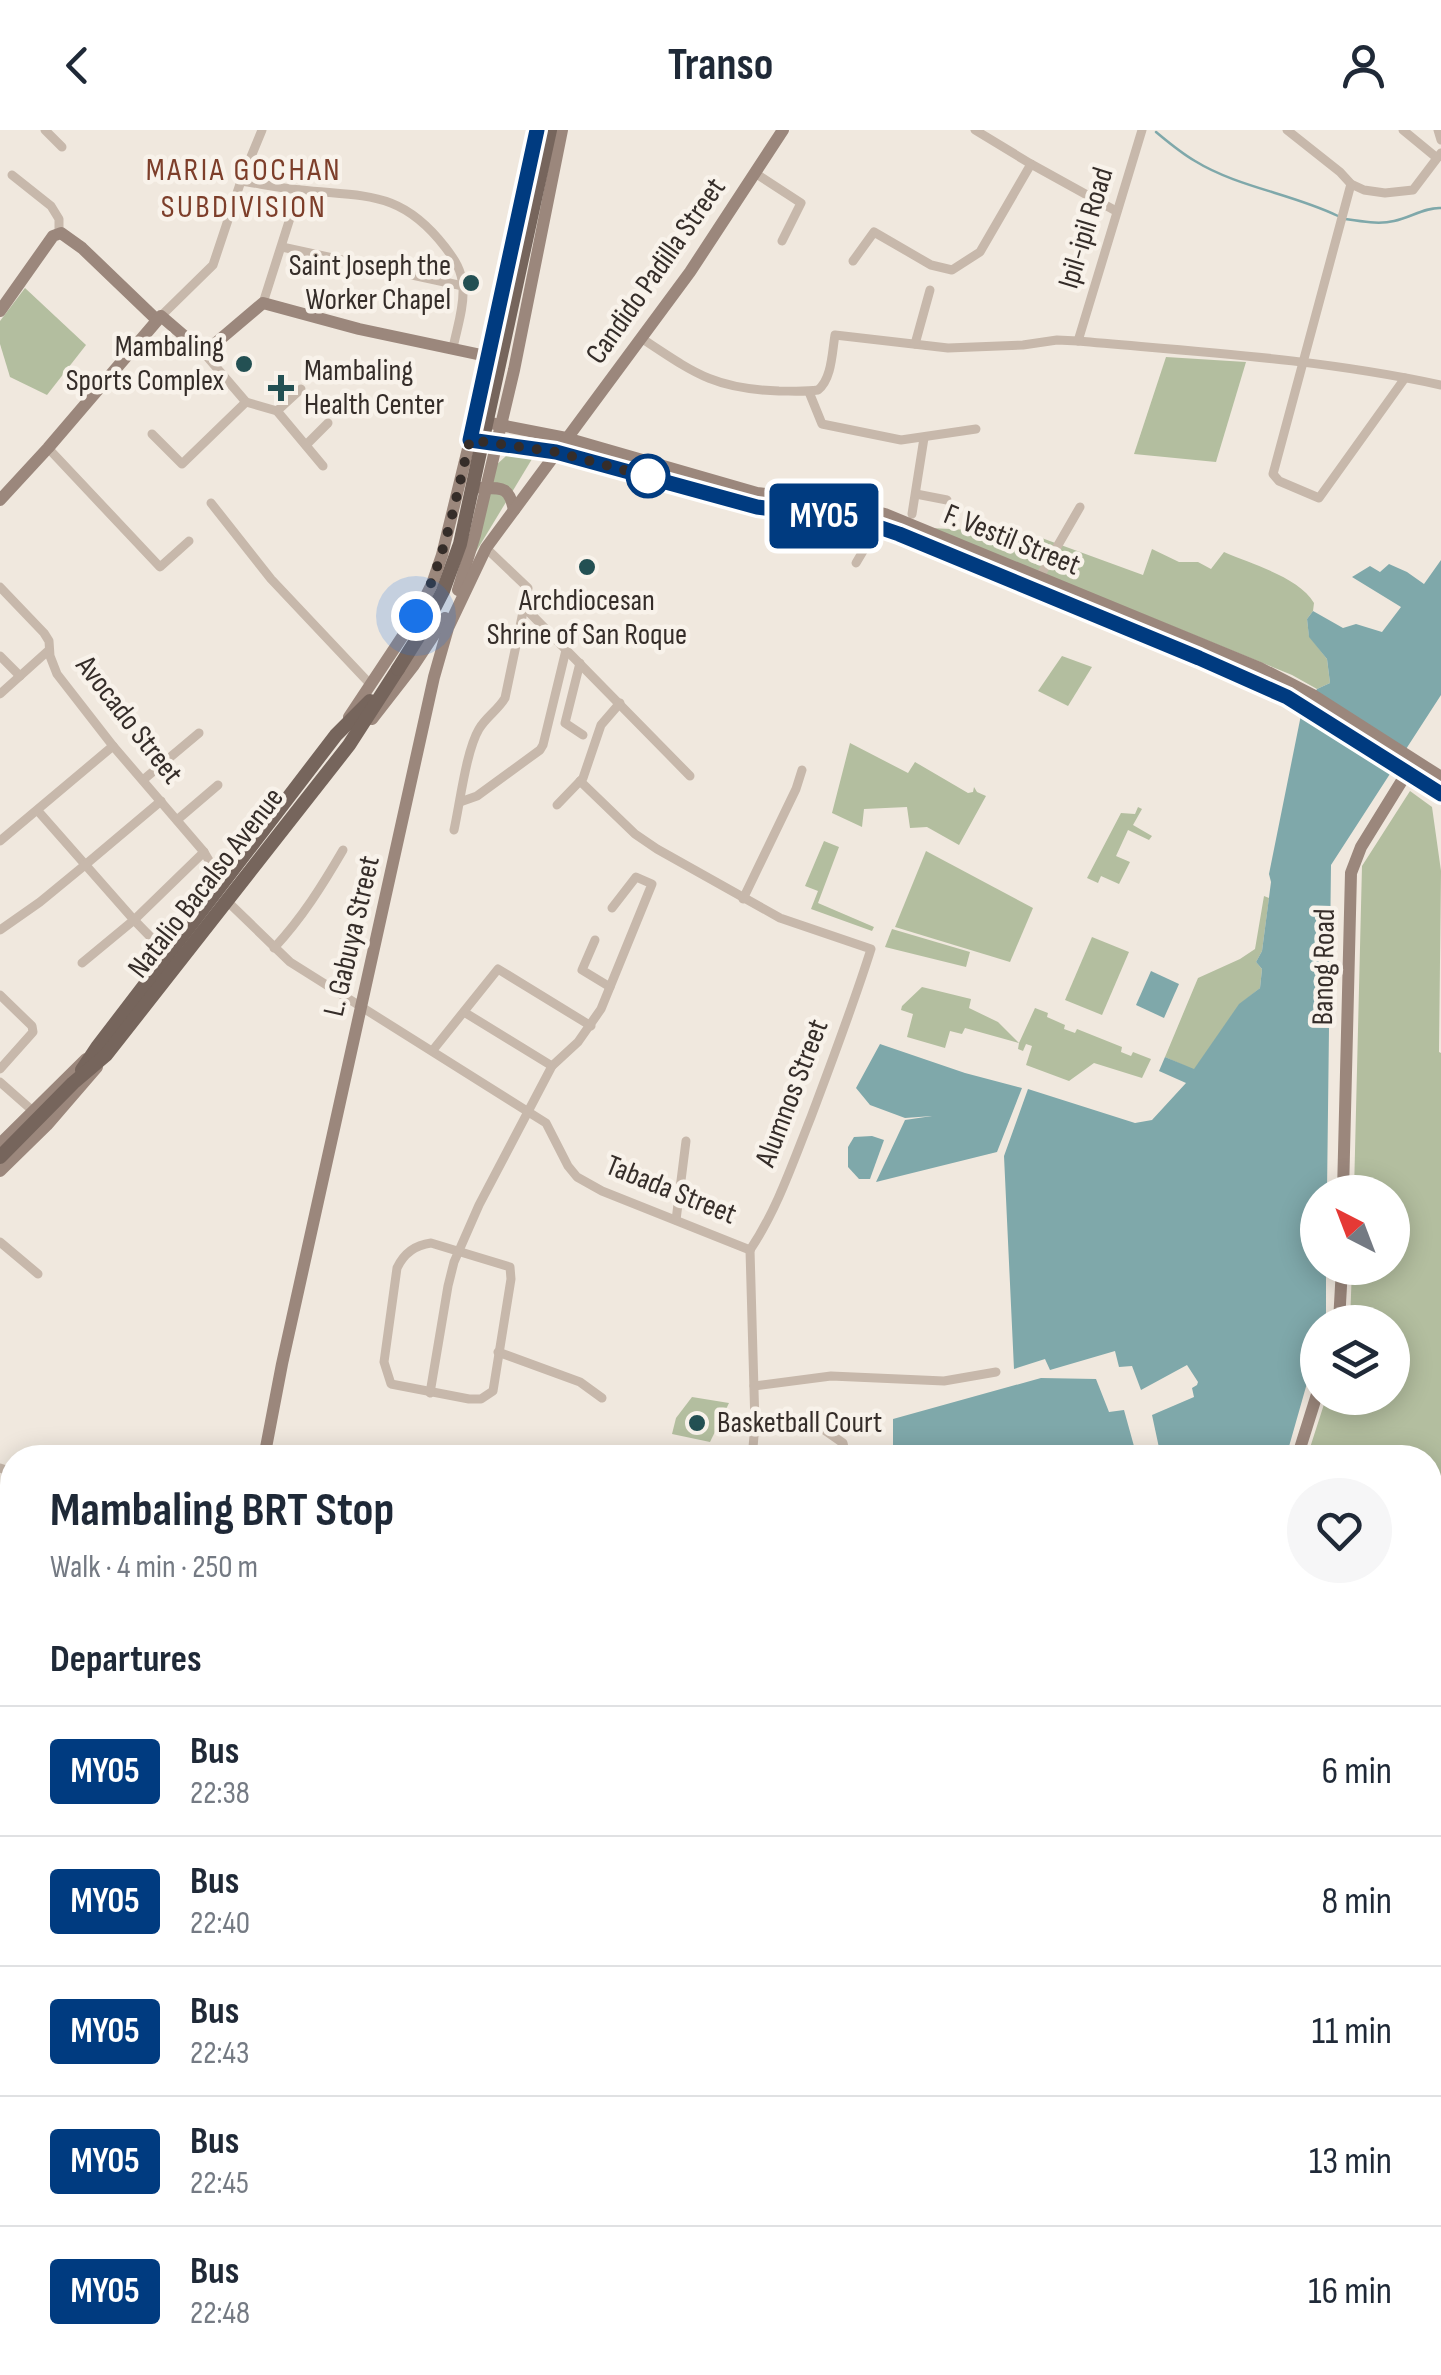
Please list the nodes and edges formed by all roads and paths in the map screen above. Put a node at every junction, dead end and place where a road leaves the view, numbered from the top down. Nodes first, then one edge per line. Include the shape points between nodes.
1 (44, 130) edge
2 (262, 130) edge
3 (537, 130) edge
4 (550, 130) edge
5 (562, 130) edge
6 (782, 130) edge
7 (975, 130) edge
8 (1142, 130) edge
9 (1287, 130) edge
10 (1402, 130) edge
11 (1438, 130) edge
12 (1441, 140) edge
13 (62, 146) dead end
14 (1439, 156) edge
15 (1031, 164) junction
16 (754, 173) junction
17 (12, 176) dead end
18 (241, 181) junction
19 (1351, 184) junction
20 (299, 190) junction
21 (1116, 211) junction
22 (59, 232) junction
23 (782, 241) dead end
24 (282, 247) junction
25 (853, 261) dead end
26 (463, 286) junction
27 (930, 290) dead end
28 (263, 303) junction
29 (0, 311) edge
30 (159, 318) junction
31 (642, 338) junction
32 (1078, 341) junction
33 (916, 344) junction
34 (453, 348) junction
35 (204, 352) junction
36 (487, 356) junction
37 (1302, 362) junction
38 (515, 363) junction
39 (1405, 378) junction
40 (1441, 385) edge
41 (302, 389) dead end
42 (809, 392) junction
43 (246, 402) junction
44 (278, 411) junction
45 (474, 420) junction
46 (328, 423) dead end
47 (500, 425) junction
48 (976, 430) dead end
49 (152, 434) dead end
50 (566, 438) junction
51 (924, 438) junction
52 (470, 440) junction
53 (496, 443) junction
54 (306, 445) junction
55 (48, 448) junction
56 (556, 452) junction
57 (323, 466) dead end
58 (463, 468) junction
59 (484, 488) junction
60 (916, 494) junction
61 (0, 500) edge
62 (947, 500) dead end
63 (211, 503) dead end
64 (1080, 507) dead end
65 (514, 510) junction
66 (912, 514) dead end
67 (878, 526) junction
68 (189, 541) dead end
69 (486, 548) junction
70 (856, 563) dead end
71 (1039, 578) junction
72 (0, 587) edge
73 (524, 607) junction
74 (49, 650) junction
75 (566, 650) junction
76 (0, 656) edge
77 (580, 664) junction
78 (20, 676) junction
79 (372, 685) junction
80 (0, 694) edge
81 (620, 703) junction
82 (199, 733) dead end
83 (584, 735) dead end
84 (342, 740) junction
85 (114, 746) junction
86 (1410, 756) junction
87 (1401, 769) junction
88 (802, 770) dead end
89 (690, 776) dead end
90 (1441, 776) edge
91 (144, 780) junction
92 (580, 781) junction
93 (218, 785) dead end
94 (1441, 794) edge
95 (161, 800) junction
96 (460, 802) junction
97 (558, 805) dead end
98 (38, 811) junction
99 (177, 820) junction
100 (454, 830) dead end
101 (0, 840) edge
102 (343, 850) dead end
103 (204, 852) junction
104 (86, 865) junction
105 (223, 884) junction
106 (742, 898) junction
107 (227, 901) junction
108 (612, 908) dead end
109 (134, 920) junction
110 (0, 930) edge
111 (595, 940) dead end
112 (274, 948) junction
113 (168, 955) junction
114 (82, 963) dead end
115 (610, 987) junction
116 (0, 995) edge
117 (362, 1005) junction
118 (464, 1012) junction
119 (591, 1026) junction
120 (102, 1050) junction
121 (433, 1050) junction
122 (552, 1066) junction
123 (0, 1069) edge
124 (0, 1082) edge
125 (527, 1110) junction
126 (34, 1112) junction
127 (686, 1141) dead end
128 (0, 1144) edge
129 (0, 1157) edge
130 (0, 1171) edge
131 (1343, 1175) edge
132 (676, 1220) junction
133 (0, 1242) edge
134 (459, 1250) junction
135 (750, 1250) junction
136 (38, 1274) dead end
137 (498, 1352) junction
138 (996, 1372) dead end
139 (754, 1386) junction
140 (430, 1392) junction
141 (602, 1398) dead end
142 (1310, 1415) edge
143 (755, 1425) junction
144 (266, 1445) edge
145 (753, 1445) edge
146 (844, 1445) edge
147 (1301, 1445) edge

1 - 13 street
2 - 18 street
3 - 36 main road, Natalio Bacalso Avenue
4 - 84 main road, Natalio Bacalso Avenue, bridge via 460,544 425,626
5 - 38 main road, Natalio Bacalso Avenue
6 - 16 main road, Candido Padilla Street
7 - 15 street
8 - 21 street, Ipil-ipil Road
9 - 19 street
10 - 14 street
11 - 12 street
14 - 19 street via 1413,190 1384,193
15 - 21 street
15 - 25 street via 980,252 952,270 874,232
16 - 23 street via 801,203
16 - 31 main road, Candido Padilla Street
17 - 22 street via 51,206
18 - 20 street
18 - 30 street via 213,266
19 - 37 street
20 - 24 street
20 - 26 street via 358,194 418,217 460,267
21 - 32 street, Ipil-ipil Road
22 - 29 main road
22 - 30 main road
24 - 26 street
24 - 28 street
26 - 34 street
27 - 33 street
28 - 34 main road
28 - 35 main road
30 - 35 main road
30 - 55 main road
31 - 42 street via 714,382
31 - 50 main road, Candido Padilla Street
32 - 33 street
32 - 37 street
33 - 42 street via 836,335 824,386
34 - 36 main road
35 - 43 street
36 - 38 main road
36 - 45 main road, Natalio Bacalso Avenue
37 - 39 street
37 - 39 street via 1273,474 1319,498
38 - 47 main road, Natalio Bacalso Avenue
39 - 40 street
41 - 44 street
42 - 51 street via 822,424 901,440
43 - 44 street
43 - 49 street via 182,464
44 - 54 street
45 - 47 main road, F. Vestil Street
45 - 52 main road, Natalio Bacalso Avenue
46 - 54 street
47 - 50 main road, F. Vestil Street
47 - 53 main road, Natalio Bacalso Avenue
48 - 51 street
50 - 56 main road, Candido Padilla Street
50 - 71 main road, F. Vestil Street via 770,496 862,507
51 - 60 street
52 - 53 main road, F. Vestil Street
52 - 58 main road, Natalio Bacalso Avenue
53 - 56 main road, F. Vestil Street
53 - 59 main road, Natalio Bacalso Avenue
54 - 57 street
55 - 61 main road
55 - 68 street via 160,567
56 - 65 main road, L. Gabuya Street
56 - 67 main road, F. Vestil Street via 757,507
58 - 59 main road via 469,483
58 - 79 main road, Natalio Bacalso Avenue via 432,584
59 - 65 main road via 506,490
59 - 84 main road, Natalio Bacalso Avenue via 447,614 378,712
60 - 62 street
60 - 66 street
63 - 79 street via 271,579
64 - 71 street
65 - 69 main road, L. Gabuya Street
67 - 70 street
67 - 87 main road, F. Vestil Street via 1287,697
69 - 73 street via 528,588
69 - 117 main road, L. Gabuya Street via 440,650
71 - 86 main road, F. Vestil Street via 1260,668
72 - 74 street, Avocado Street via 44,633
73 - 75 street
73 - 96 street via 505,698 478,730
74 - 78 street
74 - 85 street, Avocado Street via 57,674
75 - 77 street
75 - 96 street via 540,750 488,790
76 - 78 street
77 - 81 street
77 - 83 street via 565,723
78 - 80 street
79 - 84 main road, Natalio Bacalso Avenue
81 - 89 street
81 - 92 street via 601,726
82 - 91 street
84 - 105 main road, Natalio Bacalso Avenue
84 - 107 main road, Natalio Bacalso Avenue
85 - 91 street, Avocado Street
85 - 98 street
86 - 87 main road, Banog Road
86 - 90 main road, F. Vestil Street
87 - 94 main road, F. Vestil Street
87 - 131 main road, Banog Road via 1351,873
88 - 106 street
91 - 95 street, Avocado Street
92 - 97 street
92 - 106 street via 635,834
93 - 99 street
95 - 99 street, Avocado Street
95 - 104 street
96 - 100 street
98 - 101 street
98 - 104 street
99 - 103 street, Avocado Street
102 - 112 street
103 - 105 street, Avocado Street
103 - 109 street
104 - 109 street
104 - 110 street
105 - 113 main road, Natalio Bacalso Avenue
106 - 135 street, Alumnos Street via 871,949 793,1163
107 - 112 street, Tabada Street
107 - 120 main road, Natalio Bacalso Avenue
108 - 115 street via 636,876 652,884
109 - 113 street
109 - 114 street
111 - 115 street via 582,970
112 - 117 street, Tabada Street
113 - 120 main road, Natalio Bacalso Avenue
115 - 119 street
116 - 123 street via 33,1032
117 - 121 street, Tabada Street
117 - 144 main road, L. Gabuya Street
118 - 119 street via 498,969
118 - 121 street
118 - 122 street
119 - 122 street
120 - 126 main road, Natalio Bacalso Avenue
120 - 129 main road, Natalio Bacalso Avenue
120 - 130 main road, Natalio Bacalso Avenue via 79,1091
121 - 125 street, Tabada Street
122 - 125 street
124 - 126 street
125 - 132 street, Tabada Street via 546,1123 577,1177
125 - 134 street
126 - 128 main road, Natalio Bacalso Avenue
127 - 132 street
132 - 135 street, Tabada Street
133 - 136 street
134 - 137 street via 510,1267
134 - 140 street
134 - 140 street via 420,1244 397,1268 387,1376 391,1384
135 - 139 street, Tabada Street
137 - 140 street via 493,1390 481,1399
137 - 141 street via 580,1382
138 - 139 street via 944,1381 831,1376
139 - 143 street, Tabada Street
142 - 147 main road
143 - 145 street, Tabada Street
143 - 146 street via 810,1420

